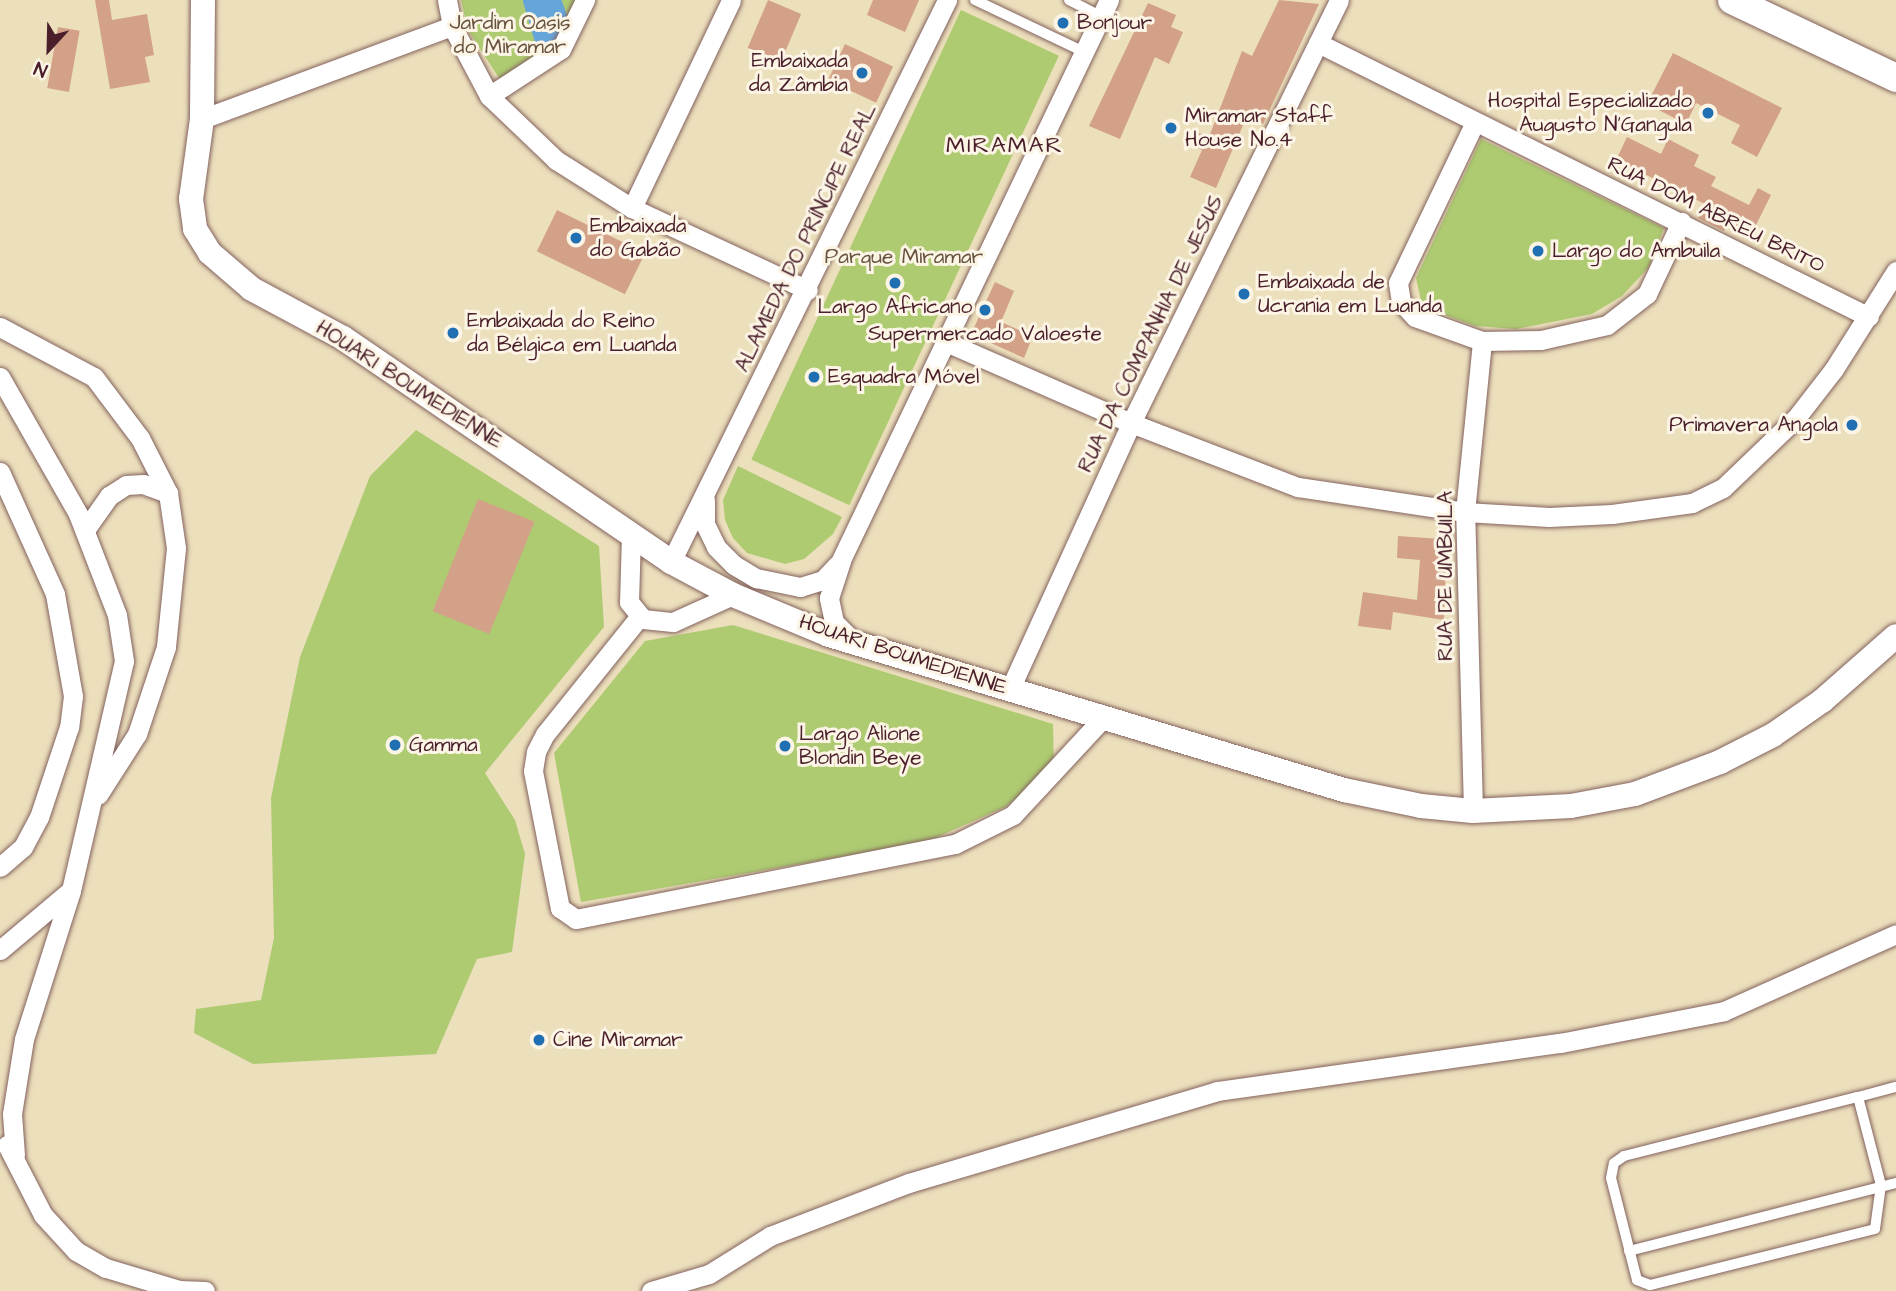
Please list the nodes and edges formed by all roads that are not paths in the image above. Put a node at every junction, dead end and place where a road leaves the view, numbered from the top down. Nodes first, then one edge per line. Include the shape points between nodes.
1 (203, 0) edge
2 (447, 0) edge
3 (585, 0) edge
4 (731, 0) edge
5 (947, 0) edge
6 (975, 0) edge
7 (1069, 0) edge
8 (1339, 0) edge
9 (1732, 0) edge
10 (1776, 0) edge
11 (1105, 8) edge
12 (452, 26) junction
13 (1318, 43) junction
14 (1084, 52) junction
15 (1896, 58) edge
16 (1896, 78) edge
17 (489, 96) junction
18 (202, 119) junction
19 (1475, 122) junction
20 (632, 208) junction
21 (1681, 222) junction
22 (1896, 271) edge
23 (808, 290) junction
24 (1868, 317) junction
25 (0, 327) edge
26 (944, 341) junction
27 (1482, 341) junction
28 (0, 377) edge
29 (1131, 424) junction
30 (0, 472) edge
31 (168, 493) junction
32 (705, 496) junction
33 (1465, 512) junction
34 (85, 530) junction
35 (631, 535) junction
36 (841, 560) junction
37 (671, 562) junction
38 (733, 595) junction
39 (640, 616) junction
40 (1896, 636) edge
41 (856, 644) junction
42 (1010, 690) junction
43 (1104, 717) junction
44 (88, 811) junction
45 (1472, 811) junction
46 (0, 867) edge
47 (71, 891) junction
48 (1896, 934) edge
49 (0, 950) edge
50 (1896, 1087) edge
51 (1858, 1097) junction
52 (0, 1137) edge
53 (15, 1155) junction
54 (1896, 1183) edge
55 (1881, 1185) junction
56 (1629, 1251) junction
57 (205, 1291) edge
58 (651, 1291) edge

1 - 18 street, HOUARI BOUMEDIENNE
2 - 12 street
3 - 17 street via 561,48
4 - 20 street
5 - 23 street, ALAMEDA DO PRÍNCIPE REAL
6 - 14 lane
7 - 11 lane
8 - 13 street, RUA DA COMPANHIA DE JESUS
9 - 16 main road
10 - 15 main road
11 - 14 street
12 - 17 street
12 - 18 street
13 - 19 street, RUA DOM ABREU BRITO
13 - 29 street, RUA DA COMPANHIA DE JESUS
14 - 26 street
17 - 20 street via 556,160
18 - 35 street, HOUARI BOUMEDIENNE via 191,199 195,229 228,270 343,338
19 - 21 street, RUA DOM ABREU BRITO
19 - 27 street via 1398,282 1401,302 1415,317
20 - 23 street
21 - 24 street, RUA DOM ABREU BRITO
21 - 27 street via 1647,294 1607,325 1541,340
22 - 24 street
23 - 32 street, ALAMEDA DO PRÍNCIPE REAL
24 - 33 street via 1796,418 1723,488 1692,503 1653,511 1549,517
25 - 31 street via 94,377 140,438
26 - 29 street
26 - 36 street
27 - 33 street, RUA DE UMBUILA
28 - 34 street
29 - 33 street via 1298,487
29 - 42 street, RUA DA COMPANHIA DE JESUS
30 - 46 street via 55,594 72,696 69,727 39,817 23,847
31 - 34 street via 143,484 126,485 109,496
31 - 44 street via 176,548 160,668 136,734
32 - 36 street via 705,524 716,547 756,578 800,587 824,580
32 - 37 street, ALAMEDA DO PRÍNCIPE REAL
33 - 45 street, RUA DE UMBUILA
34 - 44 street via 117,615 124,661
35 - 37 street, HOUARI BOUMEDIENNE
35 - 39 street via 628,591
36 - 41 street via 829,598 834,622
37 - 38 street, HOUARI BOUMEDIENNE
38 - 39 street via 673,622 653,623
38 - 41 street, HOUARI BOUMEDIENNE
39 - 43 street via 545,734 536,752 533,771 560,908 576,919 955,844 1013,815
40 - 45 street, HOUARI BOUMEDIENNE via 1822,701 1720,762 1635,794 1571,806
41 - 42 street, HOUARI BOUMEDIENNE
42 - 43 street, HOUARI BOUMEDIENNE
43 - 45 street, HOUARI BOUMEDIENNE via 1344,790
44 - 47 street
47 - 49 street
47 - 53 street via 36,996 16,1078 12,1114
48 - 58 street via 1724,1011 1464,1058 1217,1091 909,1182 770,1236 709,1274
50 - 51 lane
51 - 55 lane
51 - 56 lane via 1623,1156 1614,1163 1611,1178
52 - 53 street
53 - 57 street via 31,1197 76,1251 106,1268 179,1290
54 - 55 lane
55 - 56 lane
55 - 56 lane via 1875,1229 1650,1285 1637,1280

